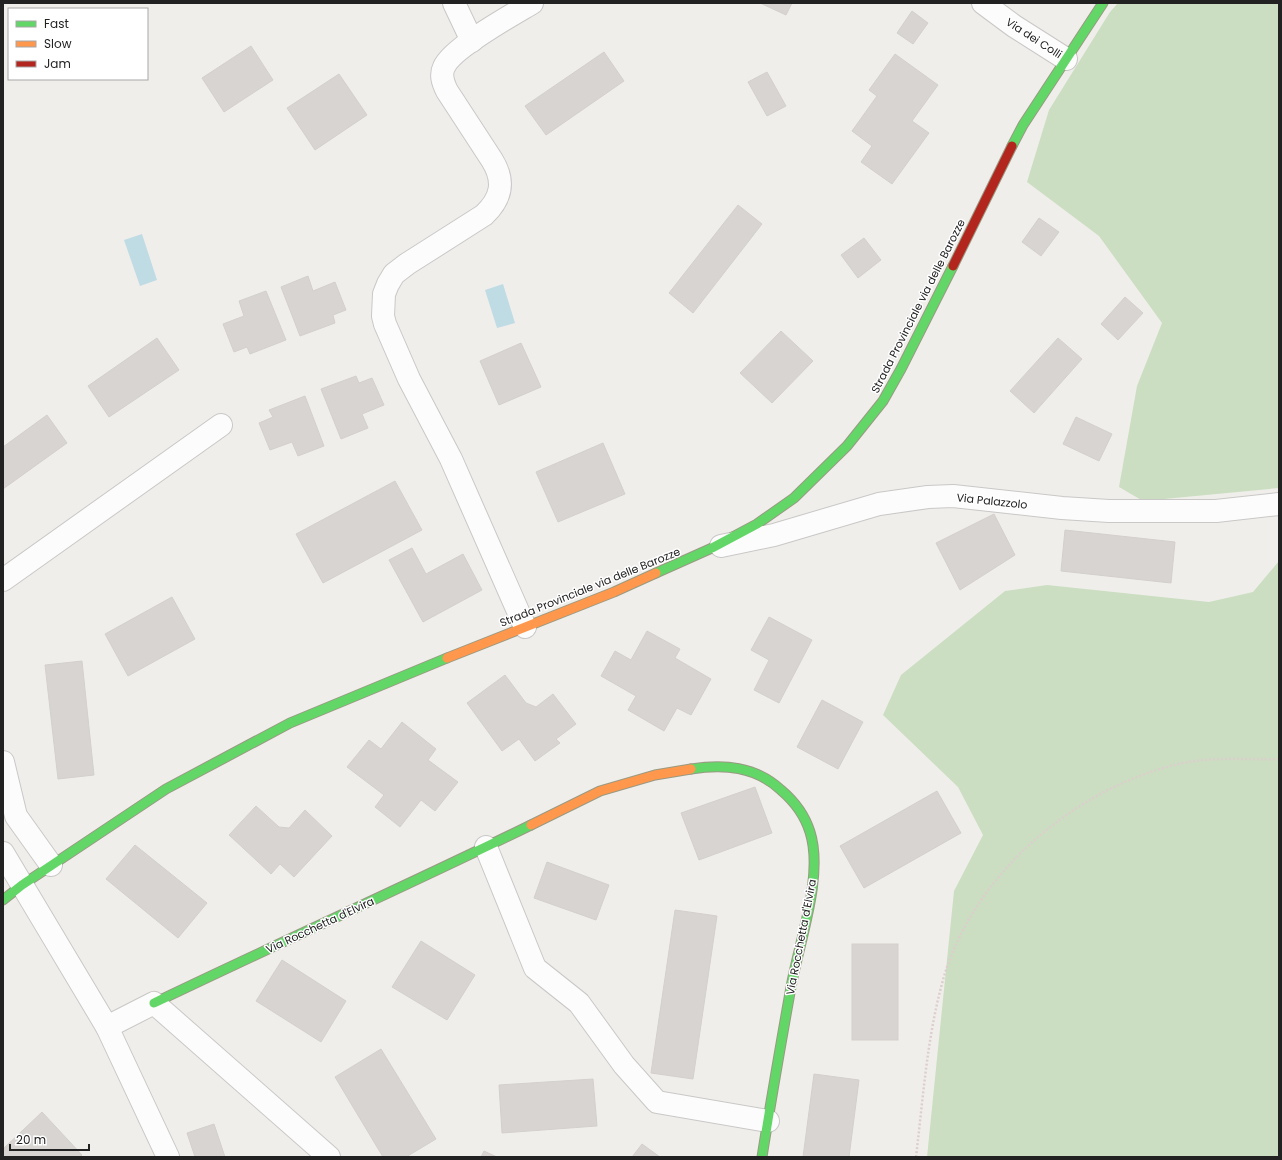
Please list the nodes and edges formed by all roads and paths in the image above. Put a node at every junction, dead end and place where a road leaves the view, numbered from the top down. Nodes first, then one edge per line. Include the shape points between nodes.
1 (454, 3) edge
2 (532, 3) edge
3 (983, 3) edge
4 (1103, 3) edge
5 (472, 41) junction
6 (1066, 59) junction
7 (220, 425) dead end
8 (1279, 504) edge
9 (712, 548) junction
10 (3, 580) edge
11 (525, 627) junction
12 (1279, 759) edge
13 (3, 762) edge
14 (486, 847) junction
15 (3, 854) edge
16 (51, 865) junction
17 (22, 885) junction
18 (3, 900) edge
19 (154, 1003) junction
20 (107, 1027) junction
21 (768, 1122) junction
22 (168, 1157) edge
23 (329, 1157) edge
24 (762, 1157) edge
25 (916, 1157) edge

1 - 5 street
2 - 5 street
3 - 6 street, Via dei Colli
4 - 6 main road, Strada Provinciale via delle Barozze
5 - 11 street via 448,61 442,74 443,81 498,169 501,187 493,205 484,215 394,274 384,294 383,316 409,379 451,459
6 - 9 main road, Strada Provinciale via delle Barozze via 1024,125 901,369 869,420 844,450 794,498 757,524
7 - 10 street
8 - 9 street, Via Palazzolo via 1216,511 1117,511 1062,508 953,496 928,497 875,505 774,535
9 - 11 main road, Strada Provinciale via delle Barozze via 614,592
11 - 16 main road, Strada Provinciale via delle Barozze via 290,724 166,789
12 - 25 path via 1200,760 1135,778 1070,812 1011,863 973,912 958,940 945,974 932,1033
13 - 16 street via 16,816
14 - 19 main road, Via Rocchetta d'Elvira
14 - 21 street via 535,968 579,1003 624,1065 657,1102
14 - 21 main road, Via Rocchetta d'Elvira via 600,791 645,778 695,768 736,767 755,772 779,788 805,819 813,848 813,872
15 - 17 street
16 - 17 main road, Strada Provinciale via delle Barozze
17 - 18 main road, Strada Provinciale via delle Barozze
17 - 20 street
19 - 20 street, Via Rocchetta d'Elvira
19 - 23 street
20 - 22 street
21 - 24 main road, Via Rocchetta d'Elvira

